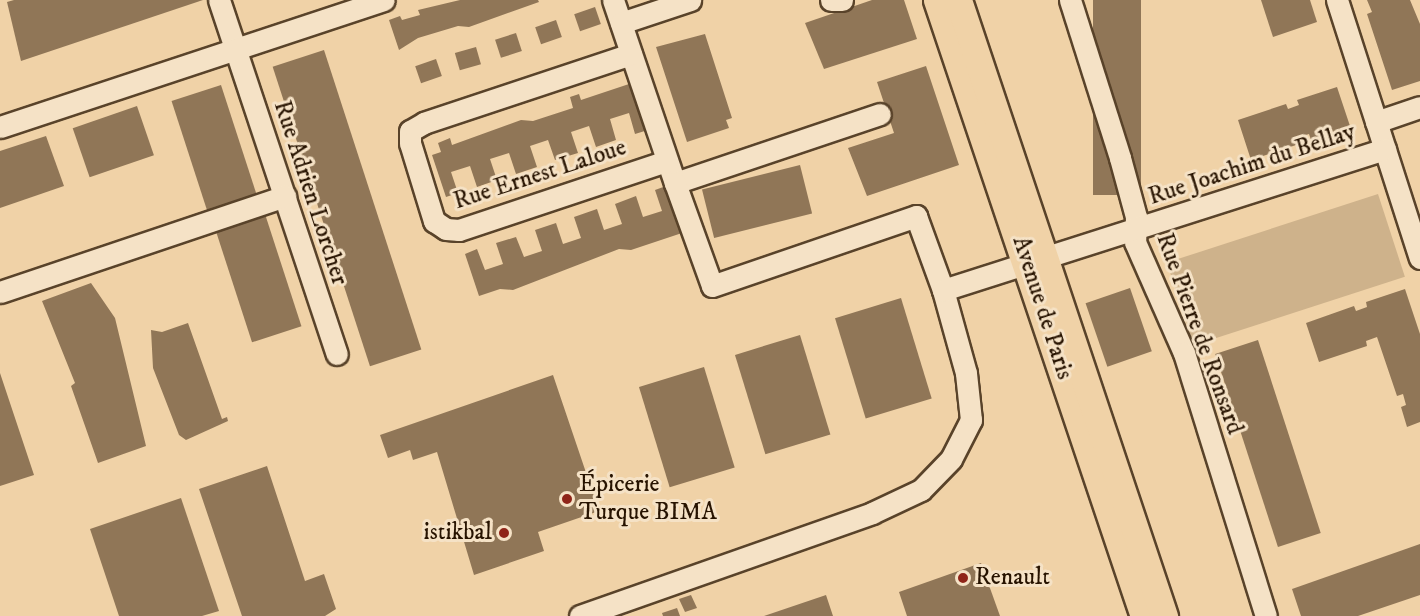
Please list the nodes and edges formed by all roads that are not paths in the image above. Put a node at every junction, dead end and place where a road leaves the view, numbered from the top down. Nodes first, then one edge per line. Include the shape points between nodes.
1 (219, 0) edge
2 (384, 0) edge
3 (613, 0) edge
4 (690, 0) edge
5 (831, 0) edge
6 (842, 0) edge
7 (937, 0) edge
8 (958, 0) edge
9 (1070, 0) edge
10 (1337, 0) edge
11 (621, 23) junction
12 (235, 48) junction
13 (631, 54) junction
14 (1420, 107) edge
15 (880, 114) dead end
16 (1376, 122) junction
17 (0, 128) edge
18 (1385, 149) junction
19 (667, 161) junction
20 (675, 183) junction
21 (285, 196) junction
22 (1135, 229) junction
23 (1420, 258) edge
24 (1036, 261) junction
25 (943, 290) junction
26 (0, 292) edge
27 (337, 354) dead end
28 (580, 616) edge
29 (1144, 616) edge
30 (1164, 616) edge
31 (1266, 616) edge

1 - 12 street, Rue Adrien Lorcher
2 - 12 street
3 - 11 street
4 - 11 street
5 - 6 street
7 - 24 main road, Avenue de Paris
8 - 24 main road, Avenue de Paris
9 - 22 street, Rue Pierre de Ronsard via 1120,158 1136,217
10 - 16 street
11 - 13 street
12 - 17 street
12 - 21 street, Rue Adrien Lorcher
13 - 19 street
13 - 19 street, Rue Ernest Laloue via 410,131 410,143 434,221 446,229 459,230
14 - 16 street, Rue Joachim du Bellay
15 - 20 street
16 - 18 street
18 - 22 street, Rue Joachim du Bellay
18 - 23 street
19 - 20 street
20 - 25 street via 712,285 916,216
21 - 26 street
21 - 27 street, Rue Adrien Lorcher
22 - 24 street, Rue Joachim du Bellay
22 - 31 street, Rue Pierre de Ronsard via 1135,242 1184,352
24 - 25 street, Rue Joachim du Bellay
24 - 29 main road, Avenue de Paris
24 - 30 main road, Avenue de Paris
25 - 28 street via 966,373 971,420 951,459 921,490 872,513

